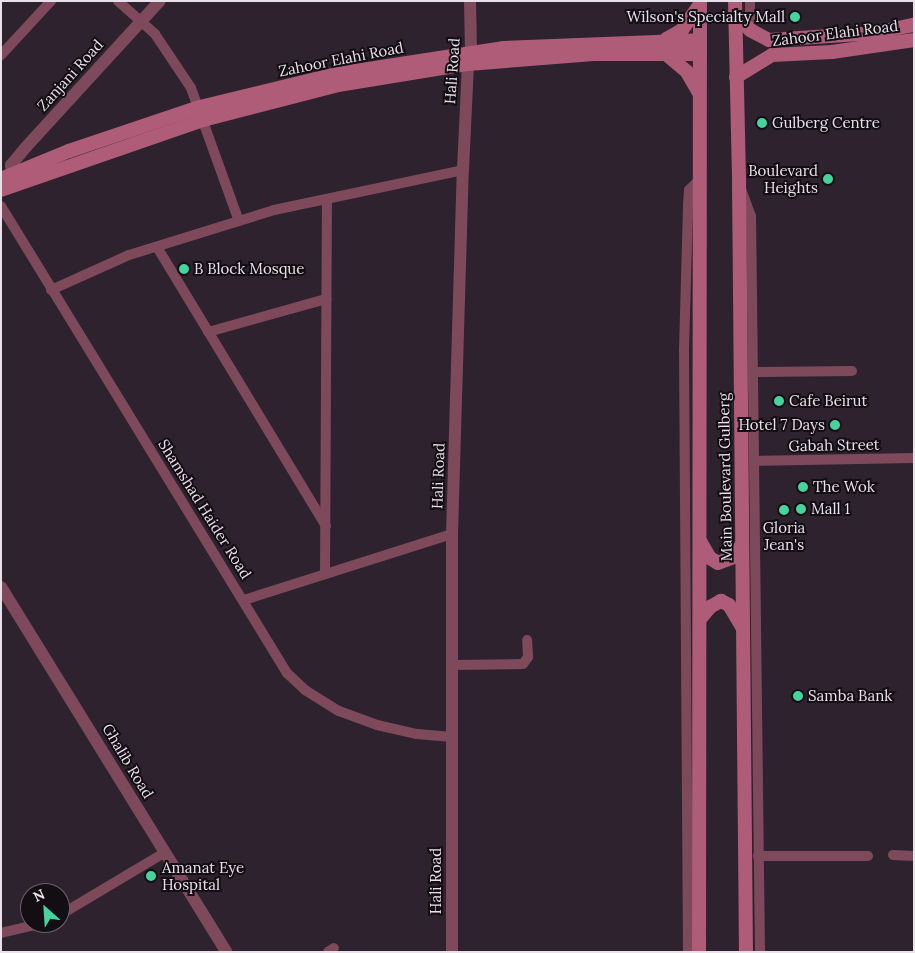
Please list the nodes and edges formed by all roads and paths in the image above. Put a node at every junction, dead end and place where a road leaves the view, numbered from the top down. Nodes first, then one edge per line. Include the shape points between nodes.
1 (51, 1) edge
2 (118, 1) edge
3 (160, 1) edge
4 (470, 1) edge
5 (750, 1) edge
6 (700, 2) edge
7 (735, 7) edge
8 (140, 22) junction
9 (914, 25) edge
10 (750, 30) junction
11 (663, 40) junction
12 (914, 40) edge
13 (700, 47) junction
14 (1, 55) edge
15 (667, 55) junction
16 (469, 58) junction
17 (736, 77) junction
18 (700, 94) junction
19 (202, 113) junction
20 (463, 170) junction
21 (7, 176) edge
22 (700, 179) junction
23 (739, 183) junction
24 (1, 190) edge
25 (327, 199) junction
26 (1, 206) edge
27 (239, 221) junction
28 (156, 247) junction
29 (51, 290) junction
30 (326, 299) junction
31 (208, 332) junction
32 (852, 371) dead end
33 (754, 372) junction
34 (914, 458) edge
35 (755, 461) junction
36 (326, 526) junction
37 (452, 534) junction
38 (700, 541) junction
39 (742, 544) junction
40 (326, 574) junction
41 (1, 587) edge
42 (244, 600) junction
43 (700, 619) junction
44 (743, 629) junction
45 (527, 640) dead end
46 (452, 665) junction
47 (452, 737) junction
48 (164, 853) junction
49 (893, 855) dead end
50 (758, 856) junction
51 (868, 856) dead end
52 (914, 856) edge
53 (70, 909) edge
54 (20, 928) edge
55 (1, 933) edge
56 (226, 952) edge
57 (452, 952) edge
58 (688, 952) edge
59 (699, 952) edge
60 (746, 952) edge
61 (760, 952) edge

1 - 14 street
2 - 8 street
3 - 8 street, Zanjani Road
4 - 16 street, Hali Road
5 - 10 street
6 - 11 main road via 682,30
6 - 13 main road, Main Boulevard Gulberg
7 - 10 main road, Zahoor Elahi Road
7 - 17 main road, Main Boulevard Gulberg
8 - 19 street via 173,56
8 - 21 street, Zanjani Road via 16,158
9 - 10 main road, Zahoor Elahi Road via 812,40 769,40
11 - 13 main road, Zahoor Elahi Road
11 - 16 main road, Zahoor Elahi Road
12 - 17 main road, Zahoor Elahi Road via 832,52 772,55
13 - 15 main road, Zahoor Elahi Road
13 - 18 main road, Main Boulevard Gulberg
15 - 16 main road, Zahoor Elahi Road
15 - 18 main road via 687,72
16 - 19 main road, Zahoor Elahi Road
16 - 20 street, Hali Road
17 - 23 main road, Main Boulevard Gulberg
18 - 22 main road, Main Boulevard Gulberg
19 - 21 main road, Zahoor Elahi Road
19 - 24 main road, Zahoor Elahi Road
19 - 27 street
20 - 25 street
20 - 37 street, Hali Road
22 - 38 main road, Main Boulevard Gulberg
22 - 58 street via 689,190 685,313
23 - 33 street via 751,216
23 - 39 main road, Main Boulevard Gulberg
25 - 27 street
25 - 30 street
26 - 29 street, Shamshad Haider Road
27 - 28 street
28 - 29 street
28 - 31 street
29 - 42 street, Shamshad Haider Road
30 - 31 street
30 - 36 street
31 - 36 street
32 - 33 street
33 - 35 street
34 - 35 street, Gabah Street
35 - 50 street
36 - 40 street
37 - 40 street
37 - 46 street, Hali Road
38 - 39 main road via 710,558 718,563 734,557
38 - 43 main road, Main Boulevard Gulberg
39 - 44 main road, Main Boulevard Gulberg
40 - 42 street
41 - 48 street, Ghalib Road
42 - 47 street, Shamshad Haider Road via 287,673 305,690 339,711 377,725 417,734
43 - 44 main road via 710,607 721,602 729,605
43 - 59 main road, Main Boulevard Gulberg
44 - 60 main road, Main Boulevard Gulberg
45 - 46 street via 528,657 523,664
46 - 47 street, Hali Road
47 - 57 street, Hali Road
48 - 53 street
48 - 56 street, Ghalib Road
49 - 52 street
50 - 51 street
50 - 61 street
54 - 55 street

